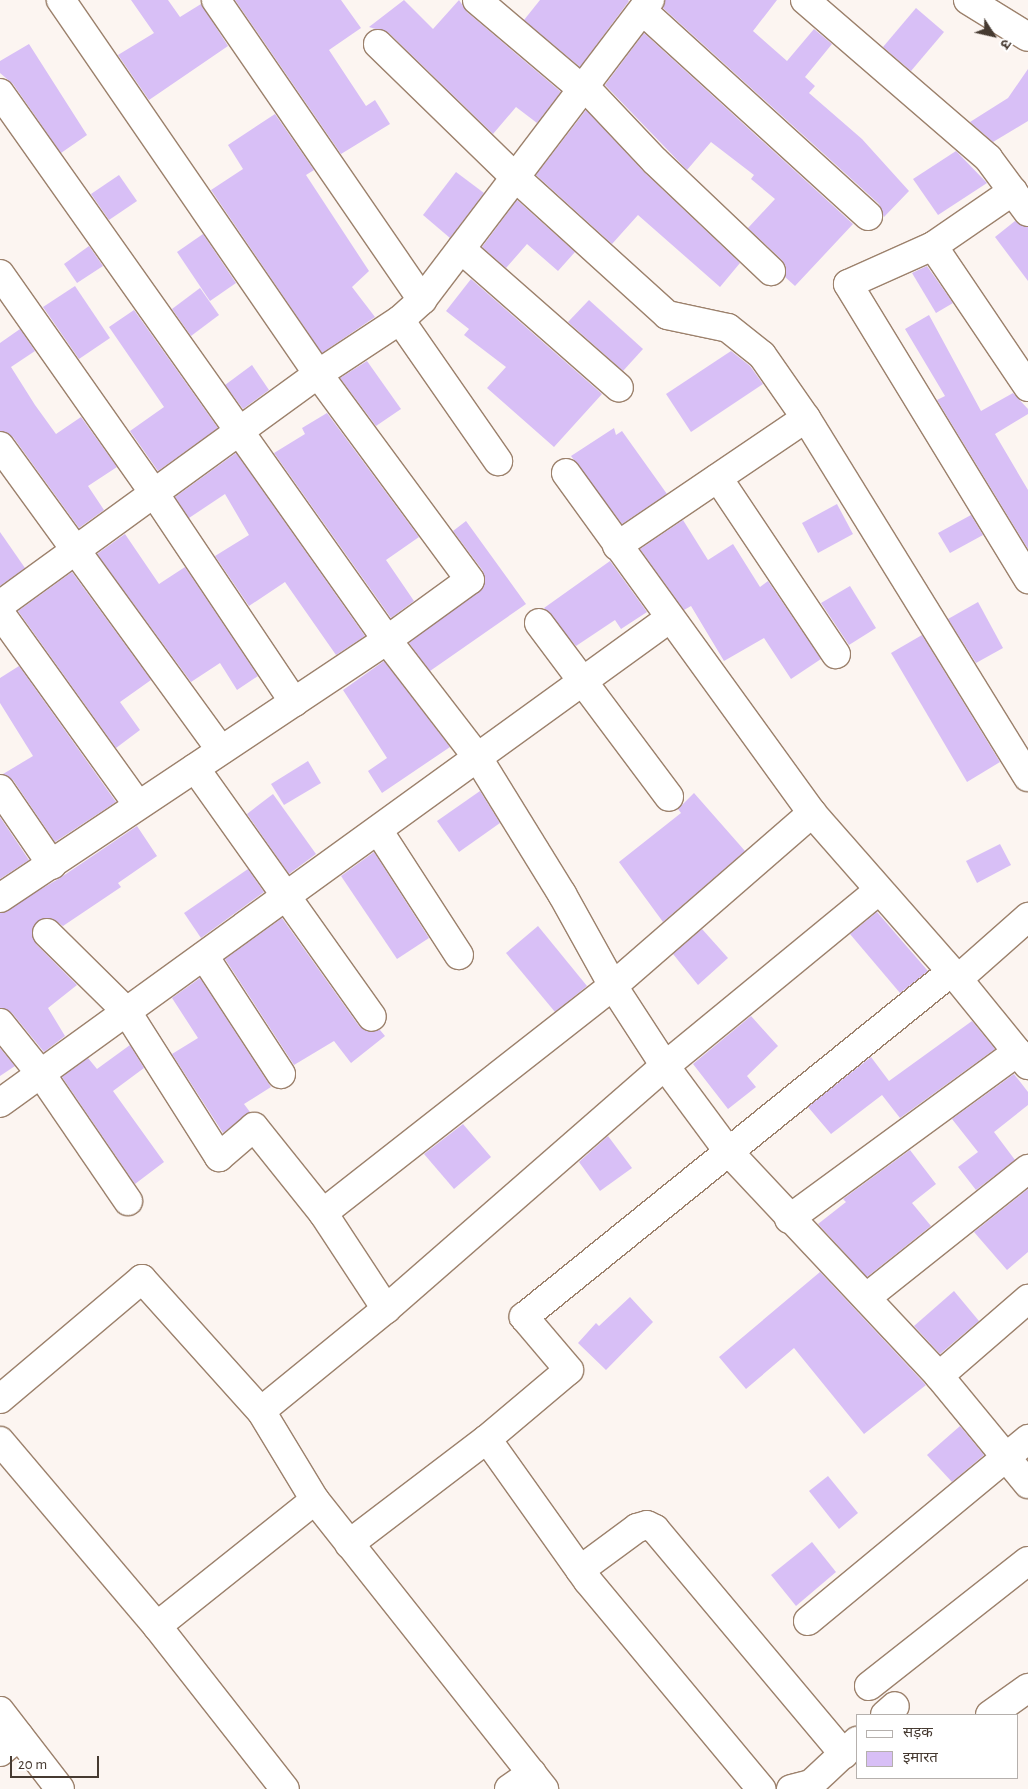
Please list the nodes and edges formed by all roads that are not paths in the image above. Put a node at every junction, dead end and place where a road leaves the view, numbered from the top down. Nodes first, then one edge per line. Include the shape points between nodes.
1 (61, 0) edge
2 (216, 0) edge
3 (477, 0) edge
4 (804, 0) edge
5 (968, 0) edge
6 (647, 4) edge
7 (1028, 37) edge
8 (378, 44) dead end
9 (584, 89) junction
10 (0, 93) edge
11 (515, 177) junction
12 (1020, 202) edge
13 (868, 216) dead end
14 (933, 246) junction
15 (461, 249) junction
16 (771, 270) dead end
17 (0, 274) edge
18 (422, 300) junction
19 (400, 320) junction
20 (318, 374) junction
21 (1028, 387) edge
22 (619, 388) dead end
23 (806, 418) junction
24 (241, 430) junction
25 (0, 446) edge
26 (498, 461) dead end
27 (566, 473) dead end
28 (718, 478) junction
29 (154, 493) junction
30 (617, 546) junction
31 (74, 551) junction
32 (1028, 579) edge
33 (0, 604) edge
34 (0, 613) edge
35 (670, 618) junction
36 (539, 623) dead end
37 (387, 640) junction
38 (836, 654) dead end
39 (583, 681) junction
40 (294, 702) junction
41 (221, 750) junction
42 (478, 758) junction
43 (195, 768) junction
44 (1028, 777) edge
45 (0, 789) edge
46 (669, 797) dead end
47 (138, 805) junction
48 (812, 813) junction
49 (378, 830) junction
50 (52, 865) junction
51 (878, 891) junction
52 (285, 897) junction
53 (0, 898) edge
54 (1028, 918) edge
55 (48, 933) dead end
56 (204, 956) junction
57 (459, 956) dead end
58 (955, 975) junction
59 (613, 986) junction
60 (127, 1012) junction
61 (372, 1017) dead end
62 (0, 1023) edge
63 (1022, 1058) edge
64 (665, 1066) junction
65 (41, 1074) junction
66 (281, 1074) dead end
67 (0, 1104) edge
68 (728, 1150) junction
69 (1028, 1169) edge
70 (128, 1201) dead end
71 (323, 1213) junction
72 (789, 1219) junction
73 (867, 1296) junction
74 (1028, 1300) edge
75 (386, 1309) junction
76 (939, 1376) junction
77 (0, 1399) edge
78 (261, 1411) junction
79 (487, 1439) junction
80 (1028, 1440) edge
81 (0, 1441) edge
82 (1007, 1457) junction
83 (1028, 1484) edge
84 (315, 1500) junction
85 (349, 1544) junction
86 (1028, 1561) edge
87 (580, 1570) junction
88 (808, 1621) dead end
89 (157, 1626) junction
90 (869, 1686) dead end
91 (1028, 1688) edge
92 (0, 1711) edge
93 (991, 1714) edge
94 (10, 1744) edge
95 (850, 1748) edge
96 (538, 1781) edge
97 (60, 1789) edge
98 (285, 1789) edge
99 (509, 1789) edge
100 (761, 1789) edge
101 (791, 1789) edge

1 - 20 street
2 - 18 street
3 - 9 street
4 - 12 street via 988,158
5 - 7 street
6 - 9 street
6 - 13 street
8 - 11 street
9 - 11 street
9 - 16 street
10 - 24 street
11 - 15 street
11 - 23 street via 667,315 728,328 746,340 762,355
12 - 14 street
14 - 21 street
14 - 32 street via 848,284
15 - 18 street
15 - 22 street
17 - 29 street
18 - 19 street
19 - 20 street
19 - 26 street
20 - 24 street
20 - 37 street via 470,580
23 - 28 street
23 - 44 street
24 - 29 street
24 - 37 street
25 - 31 street
27 - 30 street
28 - 30 street
28 - 38 street
29 - 31 street
29 - 40 street
30 - 35 street
31 - 33 street
31 - 41 street
34 - 47 street
35 - 39 street
35 - 48 street
36 - 39 street
37 - 40 street
37 - 42 street
39 - 42 street
39 - 46 street
40 - 41 street
41 - 43 street
42 - 49 street
42 - 59 street via 562,894
43 - 47 street
43 - 52 street
45 - 50 street
47 - 50 street
48 - 51 street
48 - 59 street
49 - 52 street
49 - 57 street
50 - 53 street
51 - 58 street
51 - 64 street
52 - 56 street
52 - 61 street
54 - 58 street
55 - 60 street
56 - 60 street
56 - 66 street
58 - 63 street
58 - 68 street
59 - 64 street
59 - 71 street
60 - 65 street
60 - 71 street via 220,1157 254,1127
62 - 65 street
63 - 72 street
64 - 68 street
64 - 75 street
65 - 67 street
65 - 70 street
68 - 72 street
68 - 79 street via 524,1317 569,1370
69 - 73 street
71 - 75 street
72 - 73 street
73 - 76 street
74 - 76 street
75 - 78 street
76 - 82 street
77 - 78 street via 142,1279
78 - 84 street
79 - 85 street
79 - 87 street
80 - 82 street
81 - 89 street
82 - 83 street
82 - 88 street
84 - 85 street
84 - 89 street
85 - 96 street
86 - 90 street
87 - 95 street via 637,1528 647,1525 655,1529
87 - 100 street
89 - 98 street
91 - 93 street
92 - 94 street
94 - 97 street
95 - 101 street via 811,1784
96 - 99 street

